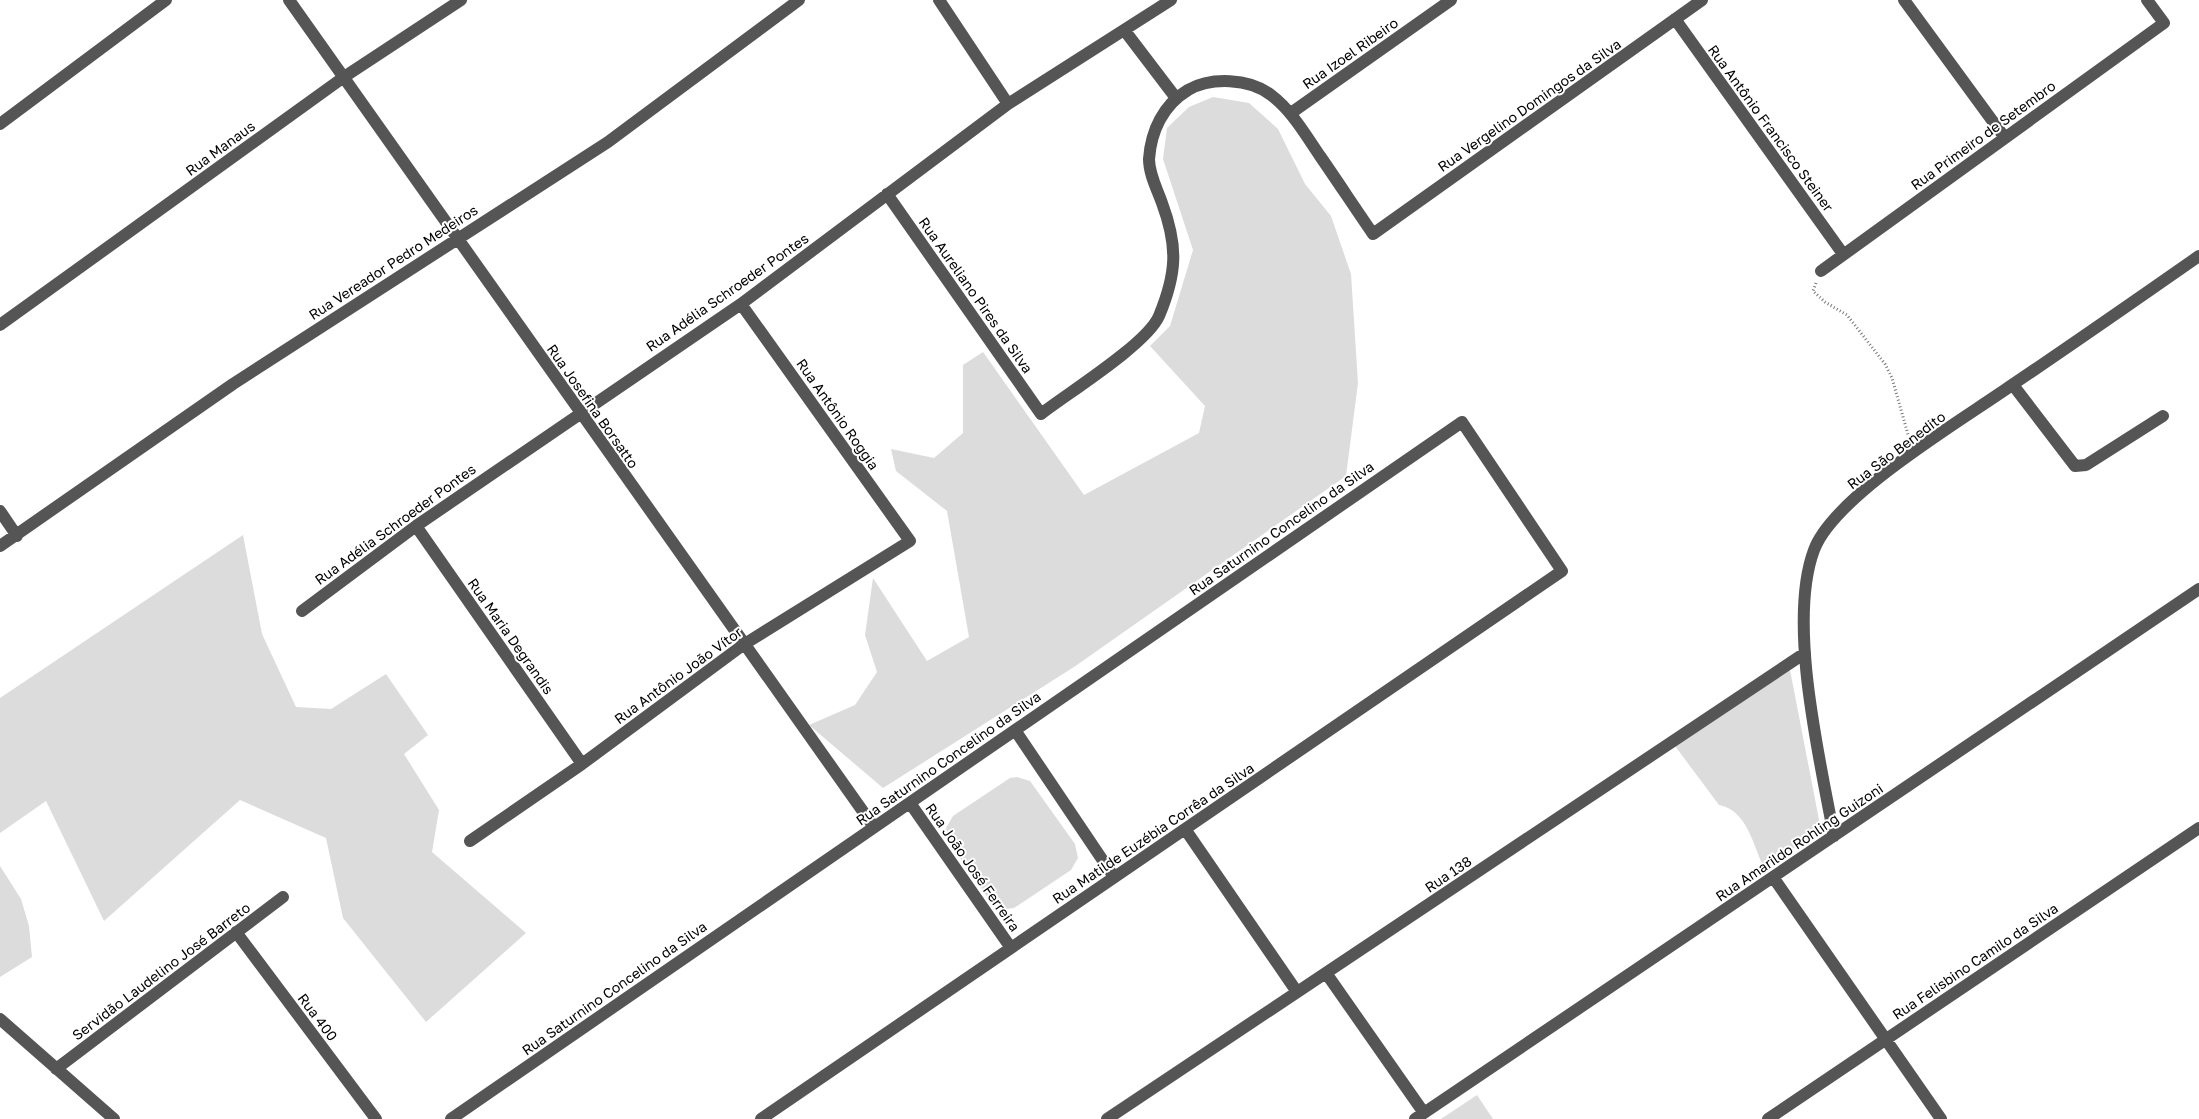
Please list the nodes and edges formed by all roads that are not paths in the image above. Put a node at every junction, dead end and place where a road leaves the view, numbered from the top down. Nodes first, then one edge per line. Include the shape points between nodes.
1 (166, 0) edge
2 (289, 0) edge
3 (461, 0) edge
4 (799, 0) edge
5 (939, 0) edge
6 (1171, 0) edge
7 (1451, 0) edge
8 (1702, 0) edge
9 (1904, 0) edge
10 (2148, 0) edge
11 (1675, 19) junction
12 (1125, 30) junction
13 (344, 77) junction
14 (1176, 98) junction
15 (1008, 104) junction
16 (1291, 113) junction
17 (0, 124) edge
18 (2004, 138) junction
19 (887, 194) junction
20 (458, 238) junction
21 (1843, 254) junction
22 (2199, 256) edge
23 (1821, 271) road end
24 (741, 304) junction
25 (0, 325) edge
26 (2013, 384) junction
27 (579, 413) junction
28 (2163, 416) dead end
29 (0, 511) edge
30 (416, 526) junction
31 (17, 536) junction
32 (910, 541) joint
33 (0, 546) edge
34 (1562, 571) joint
35 (2199, 589) edge
36 (302, 611) dead end
37 (743, 646) junction
38 (1805, 653) junction
39 (1015, 730) junction
40 (582, 764) junction
41 (910, 803) junction
42 (874, 828) junction
43 (2199, 828) edge
44 (1185, 829) junction
45 (1834, 836) junction
46 (470, 841) dead end
47 (1114, 877) junction
48 (1773, 877) junction
49 (283, 897) dead end
50 (236, 932) junction
51 (1011, 948) junction
52 (1326, 973) junction
53 (1297, 992) junction
54 (0, 1019) edge
55 (1886, 1040) junction
56 (56, 1069) junction
57 (1419, 1116) edge
58 (454, 1118) edge
59 (114, 1119) edge
60 (376, 1119) edge
61 (761, 1119) edge
62 (1108, 1119) edge
63 (1768, 1119) edge
64 (1941, 1119) edge

1 - 17 street
2 - 13 street, Rua Josefina Borsatto
3 - 13 street, Rua Manaus
4 - 20 street, Rua Vereador Pedro Medeiros via 608,142
5 - 15 street
6 - 12 street, Rua Adélia Schroeder Pontes
7 - 16 street, Rua Izoel Ribeiro
8 - 11 street, Rua Vergelino Domingos da Silva
9 - 18 street
10 - 18 street, Rua Primeiro de Setembro via 2164,23
11 - 16 street, Rua Vergelino Domingos da Silva via 1373,234
11 - 21 street, Rua Antônio Francisco Steiner
12 - 14 street
12 - 15 street, Rua Adélia Schroeder Pontes
13 - 20 street, Rua Josefina Borsatto
13 - 25 street, Rua Manaus
14 - 16 street via 1200,85 1240,82 1269,93
14 - 19 street, Rua Aureliano Pires da Silva via 1155,129 1150,157 1151,174 1169,221 1174,248 1173,268 1159,315 1140,340 1041,414
15 - 19 street, Rua Adélia Schroeder Pontes
18 - 21 street, Rua Primeiro de Setembro
19 - 24 street, Rua Adélia Schroeder Pontes
20 - 27 street, Rua Josefina Borsatto
20 - 31 street, Rua Vereador Pedro Medeiros via 233,384
21 - 23 street, Rua Primeiro de Setembro
22 - 26 street, Rua São Benedito
24 - 27 street, Rua Adélia Schroeder Pontes
24 - 32 street, Rua Antônio Roggia
26 - 28 street via 2076,466 2086,465
26 - 38 street, Rua São Benedito via 1862,491 1825,528 1814,550 1804,595
27 - 30 street, Rua Adélia Schroeder Pontes
27 - 37 street, Rua Josefina Borsatto
29 - 31 street
30 - 36 street, Rua Adélia Schroeder Pontes
30 - 40 street, Rua Maria Degrandis
31 - 33 street, Rua Vereador Pedro Medeiros
32 - 37 street, Rua Antônio João Vítor
34 - 39 street, Rua Saturnino Concelino da Silva via 1462,422
34 - 44 street, Rua Matilde Euzébia Corrêa da Silva
35 - 45 street, Rua Amarildo Rohling Guizoni
37 - 40 street, Rua Antônio João Vítor
37 - 42 street, Rua Josefina Borsatto
38 - 45 street, Rua São Benedito via 1816,741
38 - 52 street, Rua 138
39 - 41 street, Rua Saturnino Concelino da Silva
39 - 47 street
40 - 46 street, Rua Antônio João Vítor
41 - 42 street, Rua Saturnino Concelino da Silva
41 - 51 street, Rua João José Ferreira
42 - 58 street, Rua Saturnino Concelino da Silva
43 - 55 street, Rua Felisbino Camilo da Silva
44 - 47 street, Rua Matilde Euzébia Corrêa da Silva
44 - 53 street
45 - 48 street, Rua Amarildo Rohling Guizoni
47 - 51 street, Rua Matilde Euzébia Corrêa da Silva
48 - 55 street
48 - 57 street, Rua Amarildo Rohling Guizoni
49 - 50 street, Servidão Laudelino José Barreto
50 - 56 street, Servidão Laudelino José Barreto
50 - 60 street, Rua 400
51 - 61 street, Rua Matilde Euzébia Corrêa da Silva
52 - 53 street, Rua 138
52 - 57 street
53 - 62 street, Rua 138
54 - 56 street
55 - 63 street, Rua Felisbino Camilo da Silva
55 - 64 street
56 - 59 street

